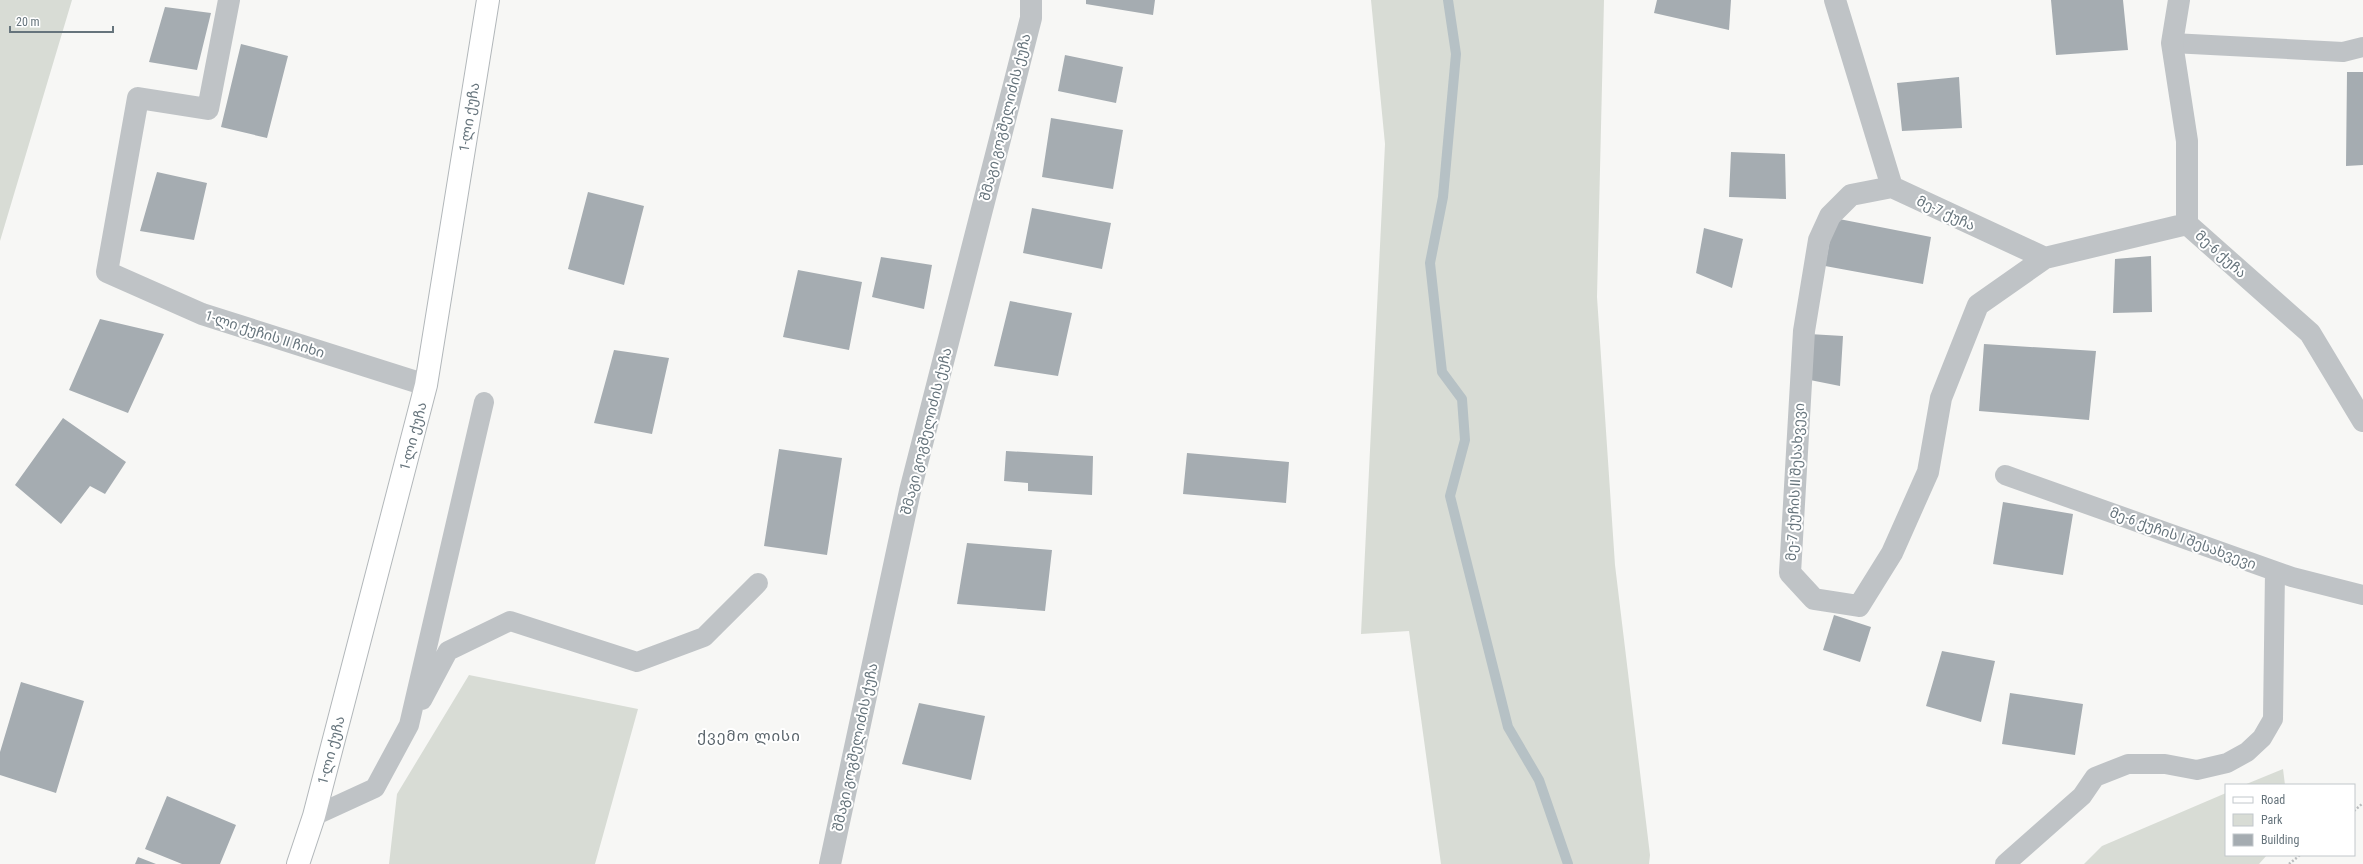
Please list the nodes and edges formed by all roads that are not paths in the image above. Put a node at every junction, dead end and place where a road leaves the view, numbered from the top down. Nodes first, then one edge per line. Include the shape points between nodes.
1 (229, 0) edge
2 (488, 0) edge
3 (1031, 0) edge
4 (1835, 0) edge
5 (2179, 0) edge
6 (2172, 43) junction
7 (2363, 47) edge
8 (1892, 187) junction
9 (2187, 224) junction
10 (2045, 258) junction
11 (426, 385) junction
12 (484, 402) dead end
13 (2363, 421) edge
14 (2005, 475) dead end
15 (2275, 571) junction
16 (758, 583) dead end
17 (2363, 595) edge
18 (409, 725) junction
19 (314, 816) junction
20 (298, 864) edge
21 (830, 864) edge
22 (2005, 864) edge

1 - 11 street, 1-ლი ქუჩის II ჩიხი via 208,109 138,98 108,272 202,314
2 - 11 main road, 1-ლი ქუჩა
3 - 21 street, შმაგი გოგშელიძის ქუჩა via 1031,18 910,491
4 - 8 street
5 - 6 street, მე-6 ქუჩა
6 - 7 lane via 2343,52
6 - 9 street, მე-6 ქუჩა via 2187,141
8 - 10 street, მე-7 ქუჩა
8 - 10 street, მე-7 ქუჩის II შესახვევი via 1851,195 1830,216 1819,240 1804,331 1790,573 1814,599 1859,606 1892,554 1928,472 1941,398 1978,305
9 - 10 street
9 - 13 street, მე-6 ქუჩა via 2310,333
11 - 19 main road, 1-ლი ქუჩა
12 - 18 lane
14 - 15 lane, მე-6 ქუჩის I შესახვევი
15 - 17 lane, მე-6 ქუჩის I შესახვევი
15 - 22 lane via 2274,719 2262,738 2247,752 2227,763 2197,770 2166,764 2128,764 2095,778 2082,796
16 - 18 lane via 704,637 637,662 510,620 448,652
18 - 19 lane via 375,788
19 - 20 main road, 1-ლი ქუჩა

